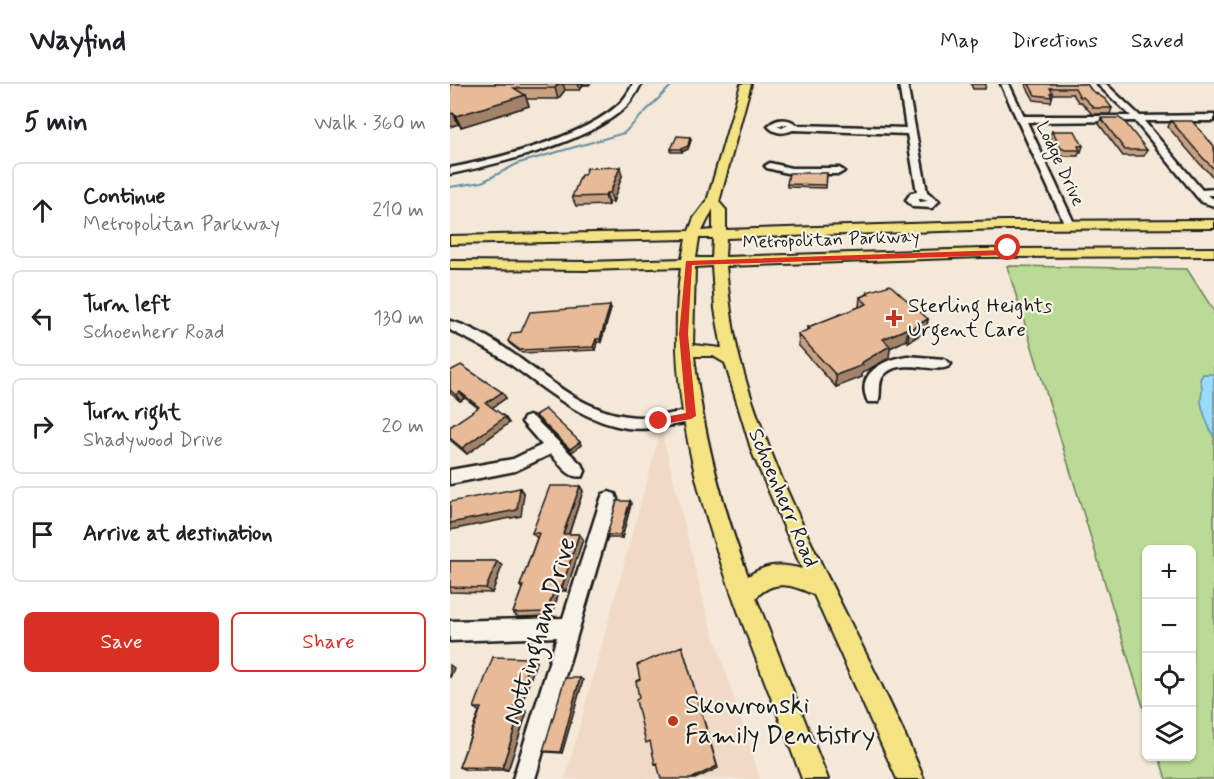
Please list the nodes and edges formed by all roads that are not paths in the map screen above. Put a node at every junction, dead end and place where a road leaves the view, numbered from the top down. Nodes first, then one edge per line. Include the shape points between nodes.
1 (637, 84) edge
2 (746, 84) edge
3 (903, 84) edge
4 (1005, 84) edge
5 (1101, 84) edge
6 (1021, 118) junction
7 (1137, 118) junction
8 (1214, 118) edge
9 (793, 127) dead end
10 (912, 131) junction
11 (770, 166) dead end
12 (450, 171) edge
13 (839, 171) dead end
14 (1206, 191) edge
15 (922, 194) dead end
16 (713, 202) junction
17 (1214, 203) edge
18 (1130, 224) junction
19 (1214, 224) edge
20 (1004, 225) junction
21 (1070, 225) junction
22 (718, 234) junction
23 (695, 235) junction
24 (450, 240) edge
25 (1130, 252) junction
26 (1214, 252) edge
27 (1004, 253) junction
28 (761, 261) junction
29 (718, 262) junction
30 (689, 263) junction
31 (450, 265) edge
32 (720, 293) junction
33 (450, 325) edge
34 (684, 351) junction
35 (732, 360) junction
36 (944, 364) dead end
37 (873, 398) dead end
38 (691, 416) junction
39 (529, 422) dead end
40 (552, 446) junction
41 (577, 471) dead end
42 (450, 477) edge
43 (609, 500) dead end
44 (822, 588) junction
45 (744, 595) junction
46 (570, 627) junction
47 (450, 631) edge
48 (812, 776) edge
49 (524, 779) edge
50 (911, 779) edge

1 - 12 street via 617,111 574,133
2 - 16 main road, Schoenherr Road
3 - 10 street
4 - 6 street, Lodge Drive
5 - 7 street
6 - 7 street
6 - 21 street, Lodge Drive
7 - 8 street
7 - 14 street
9 - 10 street
10 - 15 street
11 - 13 street via 791,171
14 - 17 street via 1206,200
16 - 22 main road, Schoenherr Road via 720,210
16 - 23 main road, Schoenherr Road via 703,210
18 - 19 main road, Metropolitan Parkway
18 - 21 main road, Metropolitan Parkway
18 - 25 main road via 1118,227 1112,234
20 - 21 main road, Metropolitan Parkway
20 - 22 main road, Metropolitan Parkway
20 - 27 main road via 1015,238
22 - 23 main road, Metropolitan Parkway
22 - 29 main road, Schoenherr Road
23 - 24 main road, Metropolitan Parkway
23 - 30 main road, Schoenherr Road
25 - 26 main road, Metropolitan Parkway
25 - 27 main road, Metropolitan Parkway
27 - 28 main road, Metropolitan Parkway
28 - 29 main road, Metropolitan Parkway
28 - 32 main road via 737,272
29 - 30 main road, Metropolitan Parkway
29 - 32 main road, Schoenherr Road
30 - 31 main road, Metropolitan Parkway
30 - 34 main road, Schoenherr Road
32 - 35 main road, Schoenherr Road
33 - 38 street via 509,357 585,411 637,422
34 - 35 main road via 711,350
34 - 38 main road, Schoenherr Road
35 - 44 main road, Schoenherr Road via 758,444
36 - 37 street via 897,361 883,367 872,387
38 - 45 main road, Schoenherr Road via 715,511
39 - 40 street
40 - 41 street
40 - 42 street via 517,466
43 - 46 street, Nottingham Drive
44 - 45 main road via 779,574 759,579
44 - 50 main road, Schoenherr Road
45 - 48 main road, Schoenherr Road
46 - 47 street
46 - 49 street, Nottingham Drive

